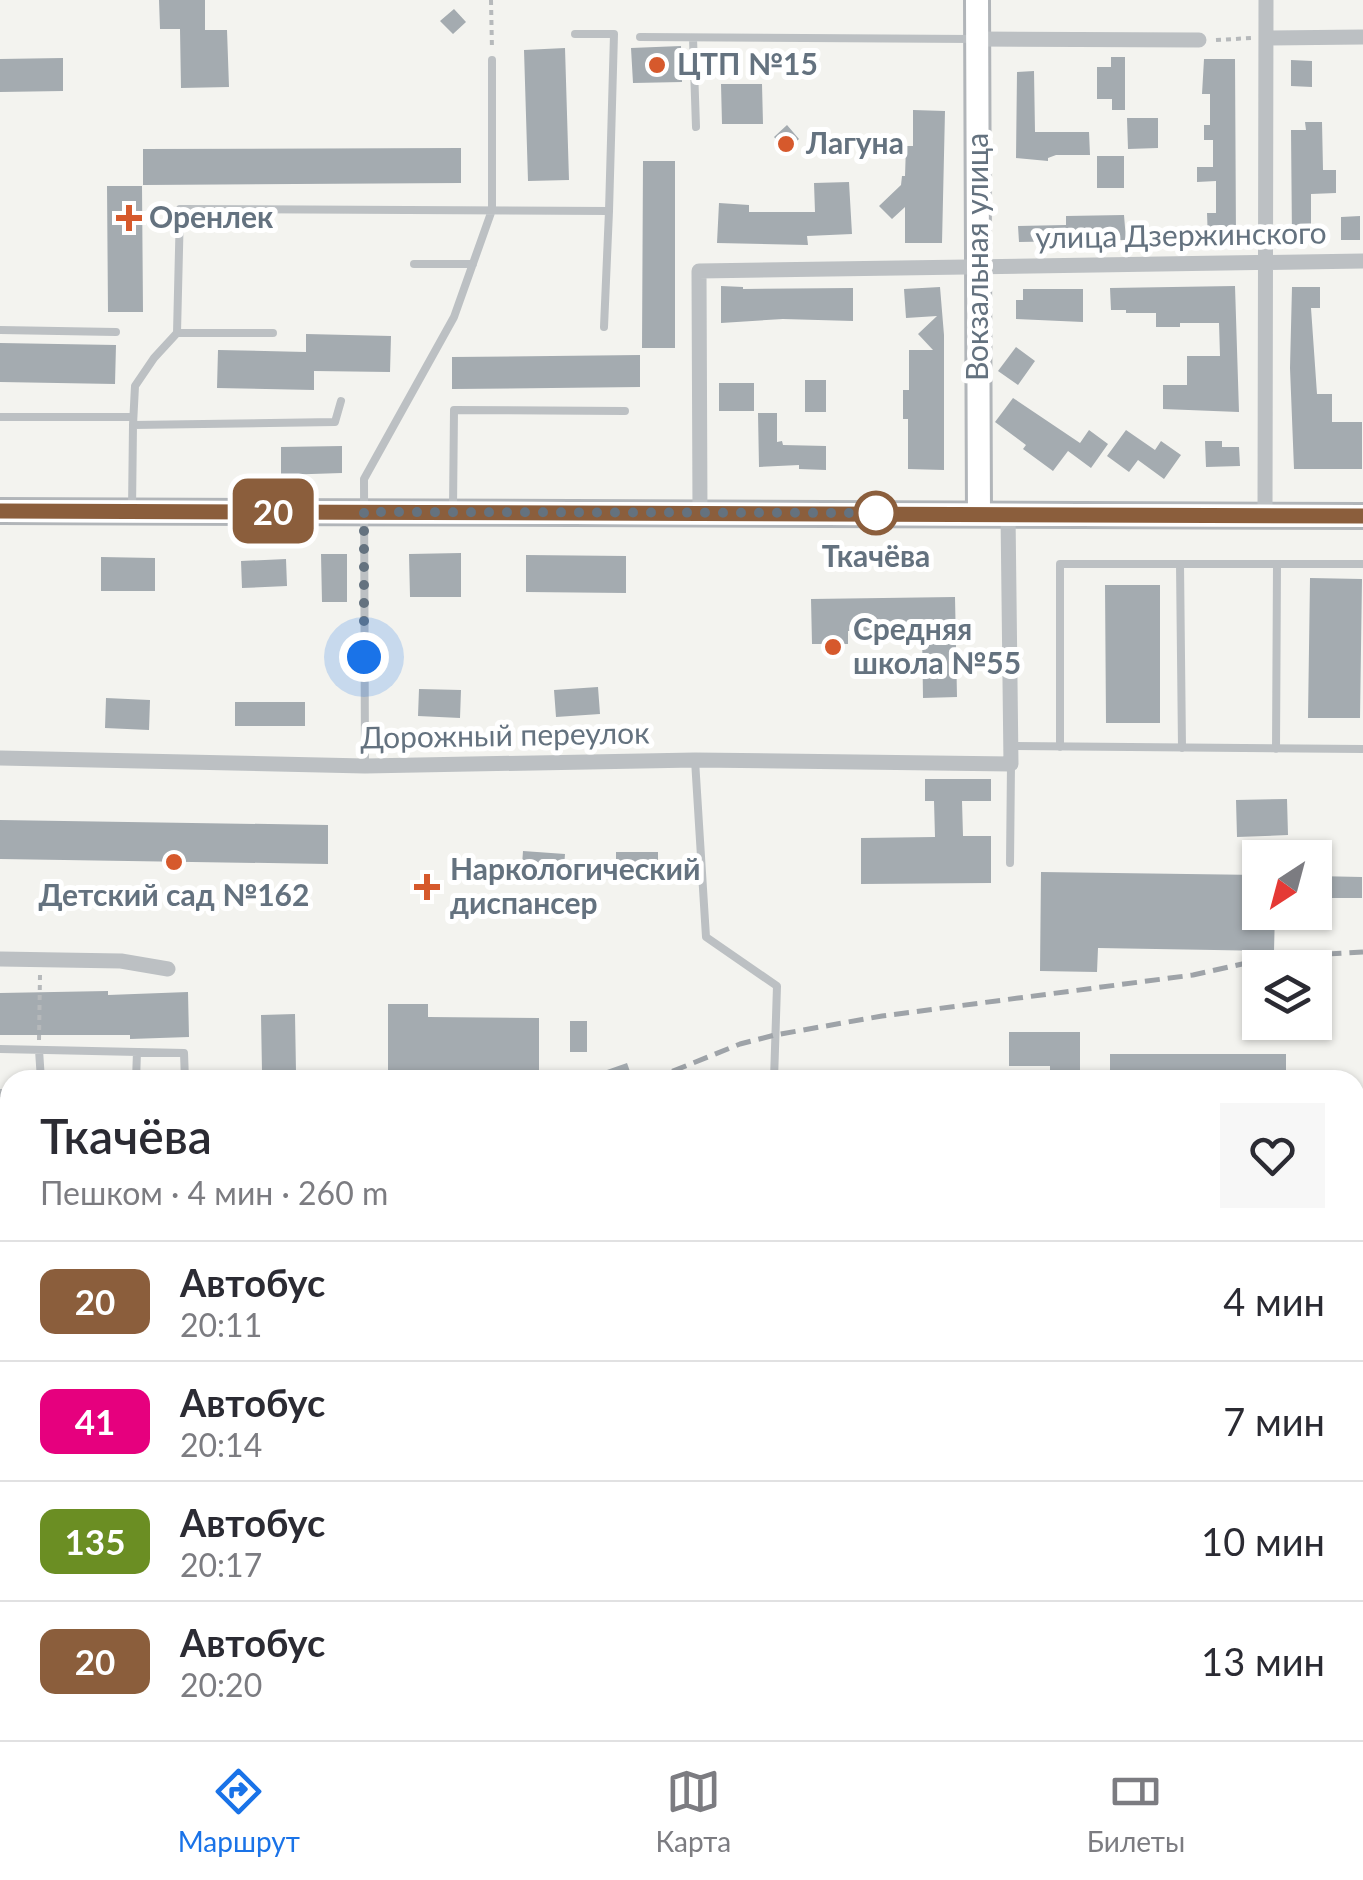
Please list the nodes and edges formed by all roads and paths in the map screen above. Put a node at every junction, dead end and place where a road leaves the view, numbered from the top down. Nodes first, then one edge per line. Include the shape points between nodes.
1 (491, 0) edge
2 (977, 0) edge
3 (1266, 0) edge
4 (575, 34) dead end
5 (1363, 37) edge
6 (640, 38) dead end
7 (694, 38) junction
8 (1266, 38) junction
9 (977, 39) junction
10 (1199, 40) joint
11 (492, 60) joint
12 (696, 127) dead end
13 (492, 210) junction
14 (609, 211) junction
15 (1266, 260) junction
16 (1363, 261) edge
17 (414, 264) dead end
18 (473, 264) junction
19 (977, 267) junction
20 (604, 327) dead end
21 (0, 330) edge
22 (116, 332) dead end
23 (177, 333) junction
24 (273, 333) dead end
25 (340, 401) dead end
26 (624, 410) dead end
27 (0, 417) edge
28 (133, 421) junction
29 (132, 510) junction
30 (0, 511) edge
31 (700, 511) junction
32 (364, 512) junction
33 (453, 512) junction
34 (979, 514) junction
35 (1008, 514) junction
36 (1265, 515) junction
37 (1363, 516) edge
38 (1180, 564) junction
39 (1277, 564) junction
40 (1363, 564) edge
41 (1012, 746) junction
42 (1060, 747) junction
43 (1182, 748) junction
44 (1276, 749) junction
45 (1363, 750) edge
46 (0, 758) edge
47 (695, 760) junction
48 (1012, 764) junction
49 (365, 766) junction
50 (1010, 864) dead end
51 (0, 958) edge
52 (40, 958) junction
53 (168, 969) dead end
54 (0, 1049) edge
55 (39, 1050) junction
56 (137, 1052) junction
57 (40, 1070) edge
58 (136, 1070) edge
59 (185, 1070) edge
60 (774, 1070) edge

1 - 11 path
2 - 9 street, Вокзальная улица
3 - 8 street
4 - 14 lane via 614,34
5 - 8 street
6 - 7 lane
7 - 9 lane
7 - 12 lane
8 - 10 path
8 - 15 street
9 - 10 street
9 - 19 street, Вокзальная улица
11 - 13 lane
13 - 14 lane
13 - 18 lane
13 - 23 lane via 180,209
14 - 20 lane
15 - 16 street, улица Дзержинского
15 - 19 street, улица Дзержинского
15 - 36 street
17 - 18 lane
18 - 32 lane via 454,317 364,480
19 - 31 street, улица Дзержинского via 699,272
19 - 34 street, Вокзальная улица
21 - 22 lane
23 - 24 lane
23 - 28 lane via 135,386
25 - 28 lane via 335,422
26 - 33 lane via 454,410
27 - 28 lane
28 - 29 lane
29 - 30 street
29 - 32 street
31 - 33 street
31 - 34 street
32 - 33 street
32 - 49 lane
34 - 35 street
35 - 36 street
35 - 41 street
36 - 37 street
38 - 39 lane
38 - 42 lane via 1060,564
38 - 43 lane
39 - 40 lane
39 - 44 lane
41 - 42 lane
41 - 48 street
42 - 43 lane
43 - 44 lane
44 - 45 lane
46 - 49 street, Дорожный переулок
47 - 48 street, Дорожный переулок
47 - 49 street, Дорожный переулок
47 - 60 lane via 706,937 777,986
48 - 50 lane
51 - 52 street
52 - 53 street
52 - 55 path
54 - 55 lane
55 - 56 lane
55 - 57 lane
56 - 58 lane
56 - 59 lane via 184,1053

